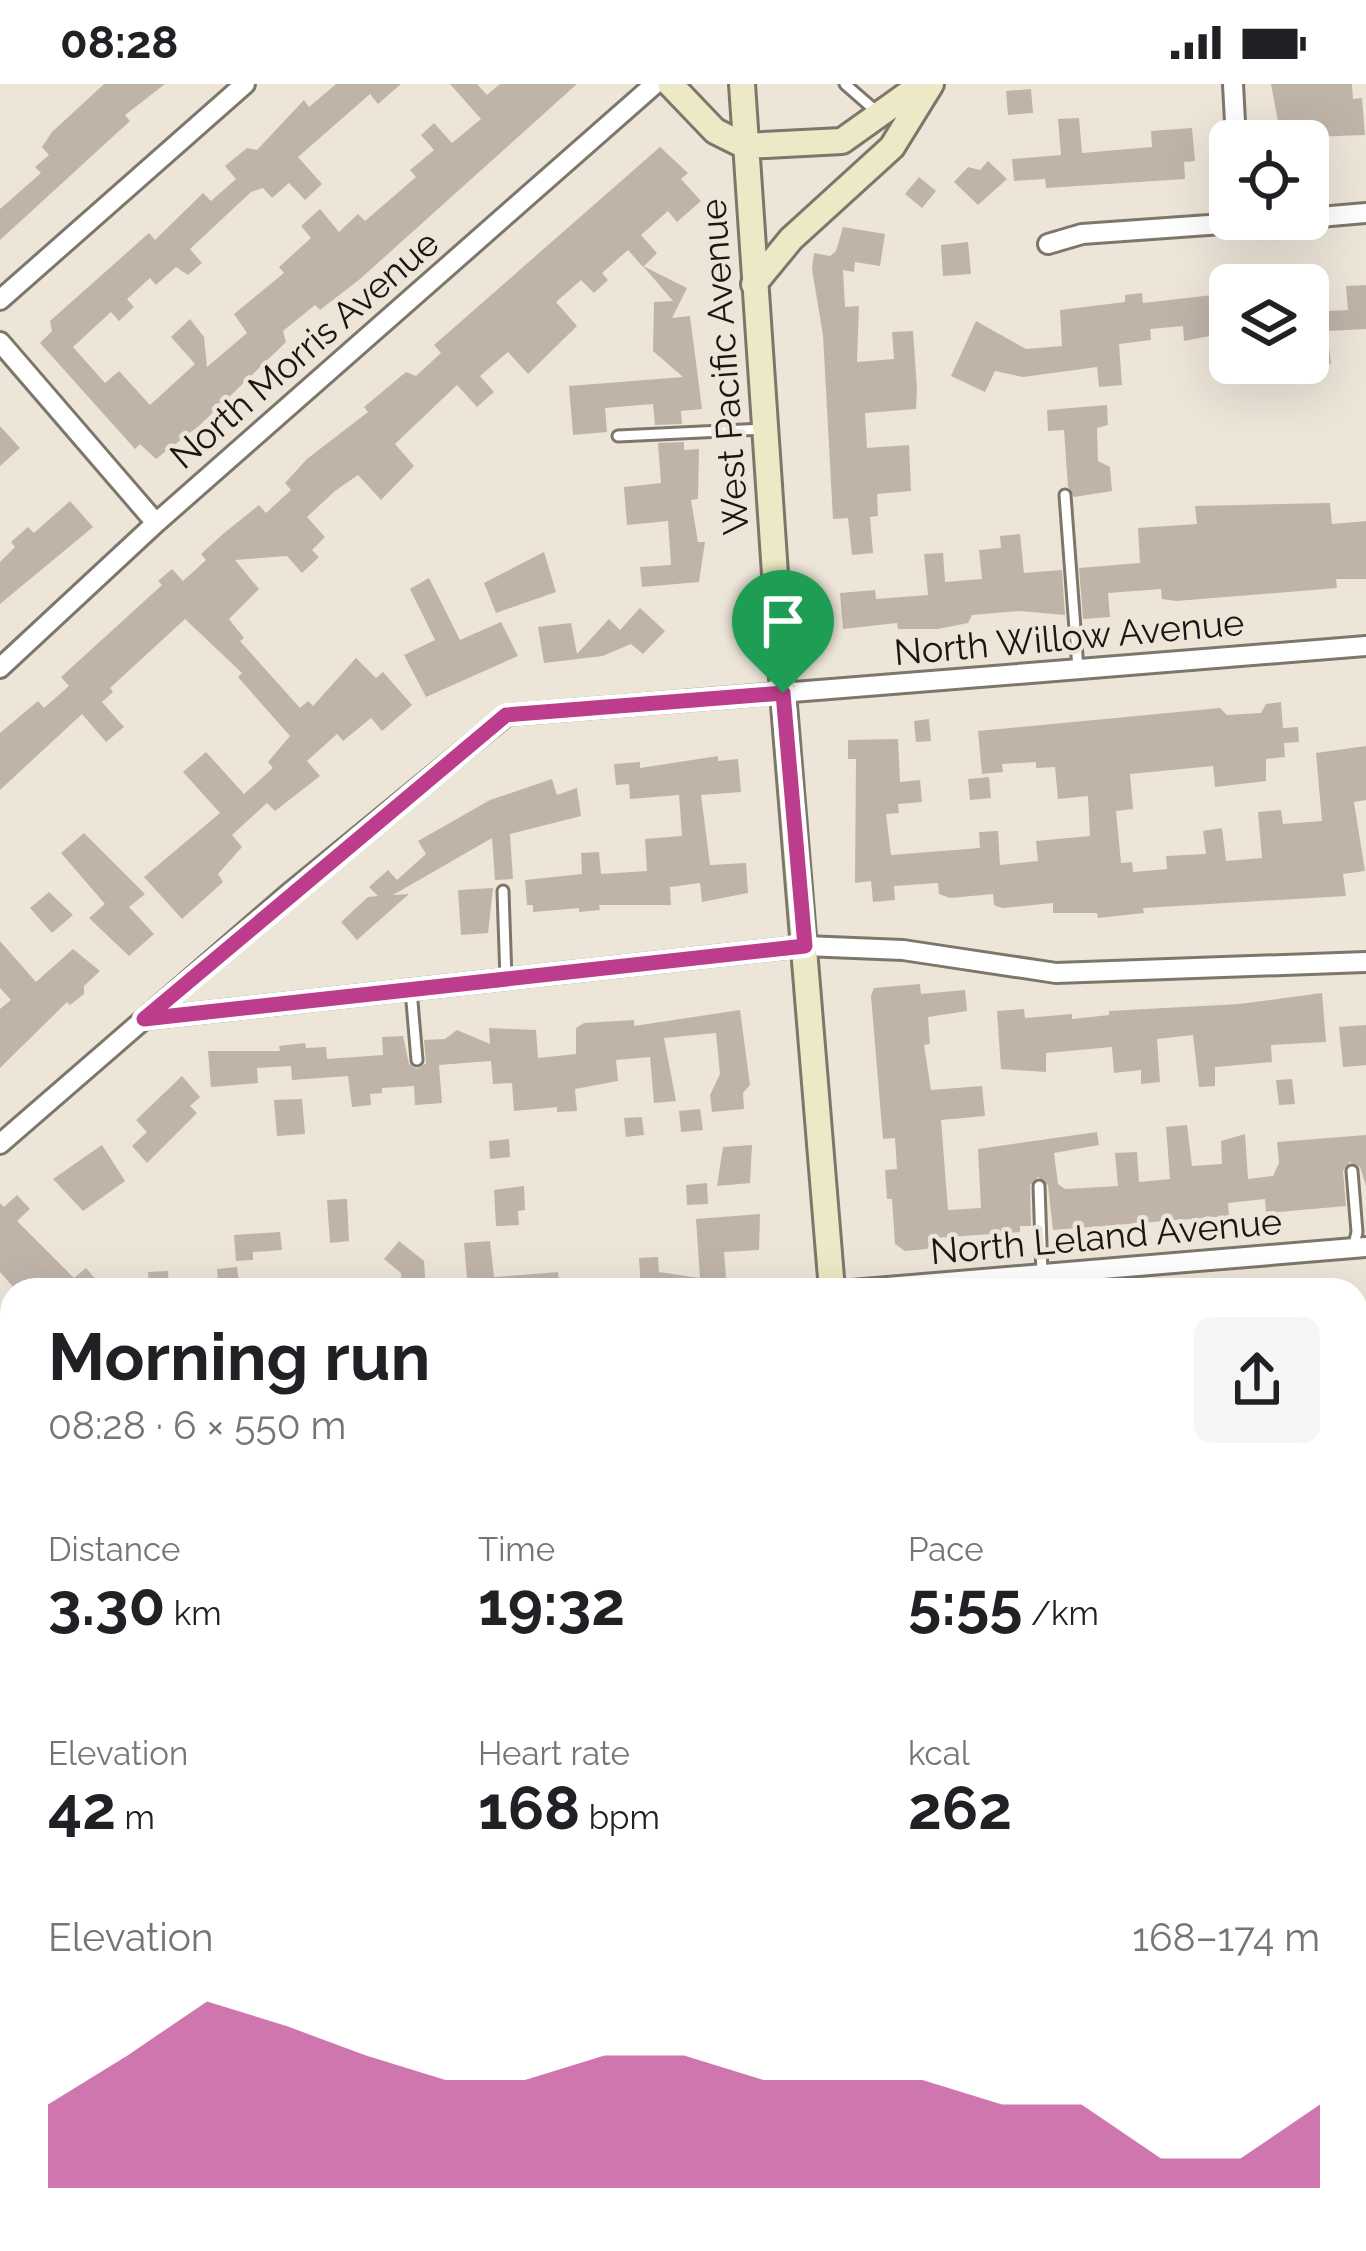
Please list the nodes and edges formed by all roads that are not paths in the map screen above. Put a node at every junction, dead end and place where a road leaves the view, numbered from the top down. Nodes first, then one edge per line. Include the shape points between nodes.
1 (245, 84) edge
2 (656, 84) edge
3 (670, 84) edge
4 (742, 84) edge
5 (845, 84) edge
6 (922, 84) edge
7 (932, 84) edge
8 (1233, 84) edge
9 (881, 116) junction
10 (1236, 120) edge
11 (745, 146) junction
12 (1366, 213) edge
13 (1329, 216) edge
14 (1209, 224) edge
15 (1048, 244) dead end
16 (754, 284) junction
17 (0, 300) edge
18 (0, 342) edge
19 (765, 429) junction
20 (618, 436) dead end
21 (1065, 495) dead end
22 (156, 523) junction
23 (1366, 646) edge
24 (0, 668) edge
25 (1078, 669) junction
26 (783, 693) junction
27 (503, 891) dead end
28 (805, 946) junction
29 (1366, 962) edge
30 (506, 980) junction
31 (411, 990) junction
32 (144, 1019) junction
33 (417, 1060) dead end
34 (0, 1144) edge
35 (1352, 1171) dead end
36 (1039, 1186) dead end
37 (1359, 1248) edge
38 (1042, 1274) junction
39 (831, 1278) edge
40 (994, 1278) edge

1 - 17 street
2 - 22 street, North Morris Avenue
3 - 11 street via 716,131
4 - 11 street, West Pacific Avenue
5 - 9 lane
6 - 9 street
7 - 16 street via 892,147
8 - 10 street
9 - 11 street via 842,141
11 - 16 street, West Pacific Avenue
12 - 13 street
14 - 15 street
16 - 19 street, West Pacific Avenue
18 - 22 street
19 - 20 lane
19 - 26 street, West Pacific Avenue
21 - 25 lane
22 - 24 street, North Morris Avenue
23 - 25 street, North Willow Avenue
25 - 26 street, North Willow Avenue
26 - 28 street, West Pacific Avenue
26 - 32 street, North Willow Avenue via 506,715
27 - 30 lane
28 - 29 street via 903,950 1056,974
28 - 30 street
28 - 39 street, West Pacific Avenue
30 - 31 street
31 - 32 street
31 - 33 lane
32 - 34 street, North Willow Avenue
35 - 37 lane
36 - 38 lane
37 - 38 street, North Leland Avenue
38 - 40 street, North Leland Avenue

